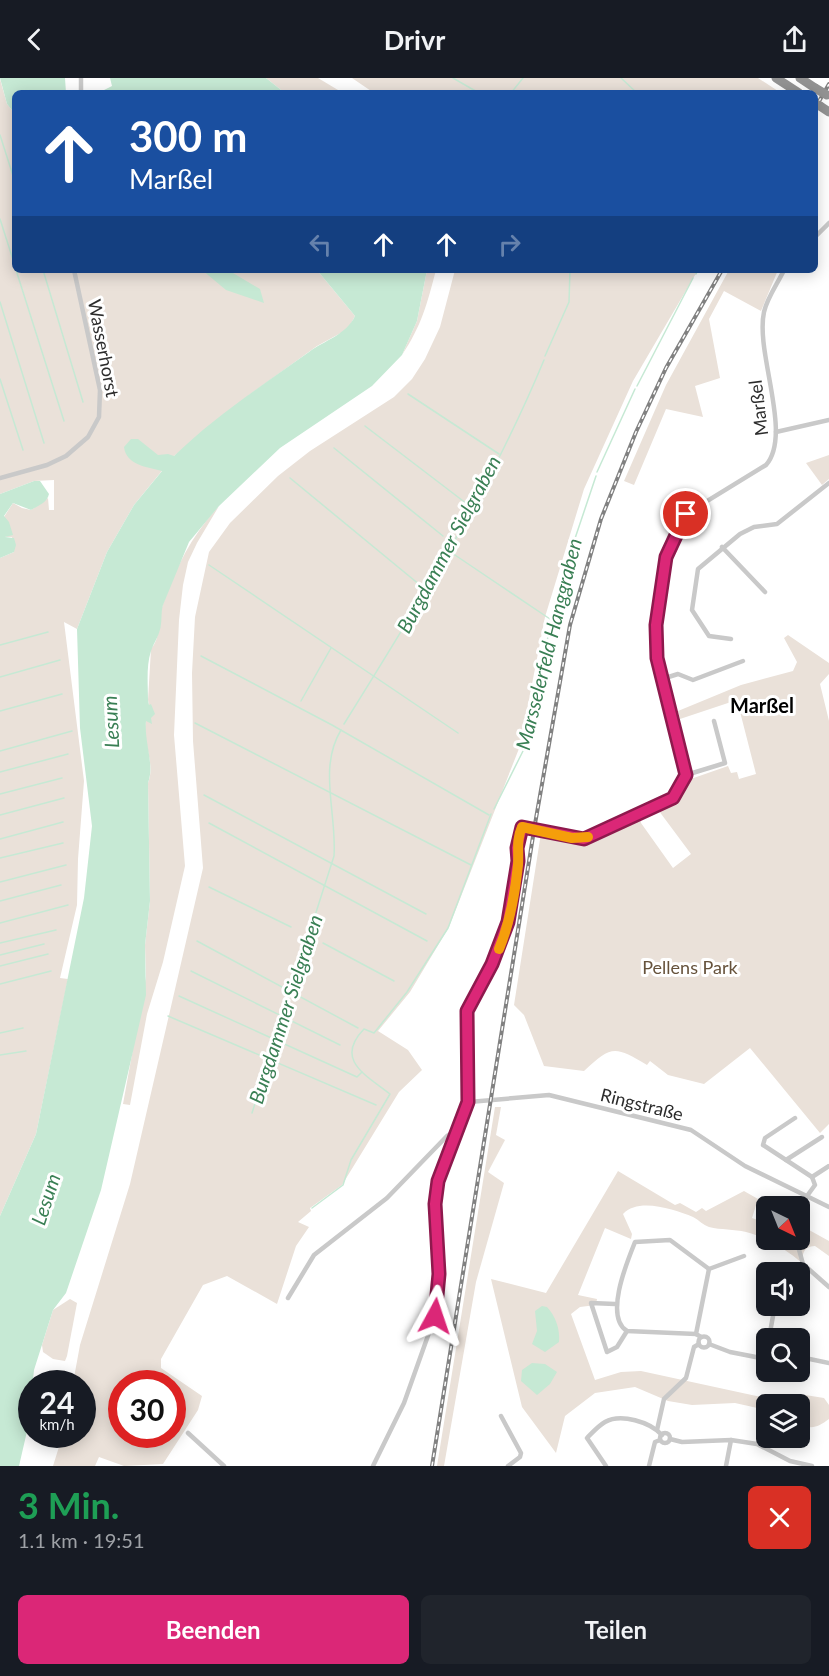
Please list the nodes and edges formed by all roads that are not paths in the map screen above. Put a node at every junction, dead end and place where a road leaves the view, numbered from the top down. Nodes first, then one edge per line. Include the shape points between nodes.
1 (776, 78) edge
2 (800, 78) edge
3 (794, 90) edge
4 (828, 96) edge
5 (829, 223) edge
6 (818, 234) edge
7 (75, 273) edge
8 (783, 273) edge
9 (829, 420) edge
10 (776, 432) junction
11 (0, 478) edge
12 (829, 483) edge
13 (722, 547) junction
14 (765, 592) dead end
15 (731, 639) dead end
16 (743, 661) dead end
17 (662, 679) junction
18 (714, 721) dead end
19 (686, 775) junction
20 (468, 1102) junction
21 (795, 1118) dead end
22 (458, 1129) junction
23 (822, 1137) dead end
24 (786, 1160) junction
25 (829, 1166) edge
26 (812, 1177) junction
27 (807, 1196) joint
28 (810, 1197) edge
29 (828, 1206) edge
30 (744, 1256) dead end
31 (709, 1269) junction
32 (810, 1271) edge
33 (829, 1287) edge
34 (288, 1298) dead end
35 (615, 1304) junction
36 (627, 1331) junction
37 (696, 1334) junction
38 (701, 1337) junction
39 (699, 1344) junction
40 (710, 1344) junction
41 (756, 1357) edge
42 (810, 1360) edge
43 (829, 1363) edge
44 (501, 1416) dead end
45 (657, 1430) junction
46 (188, 1433) dead end
47 (661, 1437) junction
48 (731, 1440) junction
49 (224, 1466) edge
50 (373, 1466) edge
51 (508, 1466) edge
52 (606, 1466) edge
53 (649, 1466) edge
54 (726, 1466) edge
55 (812, 1466) edge

1 - 3 highway
2 - 4 highway, bridge
5 - 6 street
7 - 11 street, Wasserhorst via 100,390 99,417 88,437 66,456
8 - 10 street, Marßel via 764,312 764,343
9 - 10 street
10 - 17 street, Marßel via 774,456 766,465 700,503 686,514 678,528 661,579 657,658
12 - 13 street via 777,524 754,527
13 - 14 street
13 - 15 street via 698,569 692,610 710,636
16 - 17 street via 693,680 678,674
17 - 19 street, Marßel
18 - 19 street via 725,763
19 - 20 street via 673,798 584,839 522,827 508,922 492,964 467,1011
20 - 22 street
20 - 27 street, Ringstraße via 549,1095 691,1131 745,1166
21 - 24 street via 765,1138 763,1145
22 - 34 street via 387,1198 314,1255
22 - 50 street via 436,1193 439,1274 435,1316 404,1403
23 - 24 street
24 - 26 street
25 - 26 street
26 - 27 street via 814,1185
28 - 29 street, Ringstraße
30 - 31 street
31 - 35 street via 670,1240 642,1239 633,1246
31 - 37 street
32 - 33 street
35 - 36 street via 621,1325
35 - 36 street via 591,1303 607,1352 617,1347
36 - 37 street
37 - 38 street
38 - 39 street
38 - 40 street via 708,1337
39 - 40 street
39 - 45 street via 694,1347 686,1378 664,1399
40 - 41 street
42 - 43 street
44 - 51 street via 521,1453
45 - 47 street
45 - 52 street via 630,1418 606,1421 587,1438
46 - 49 street
47 - 48 street via 664,1443 670,1439
47 - 53 street via 655,1442
48 - 54 street
48 - 55 street via 757,1444 790,1461

